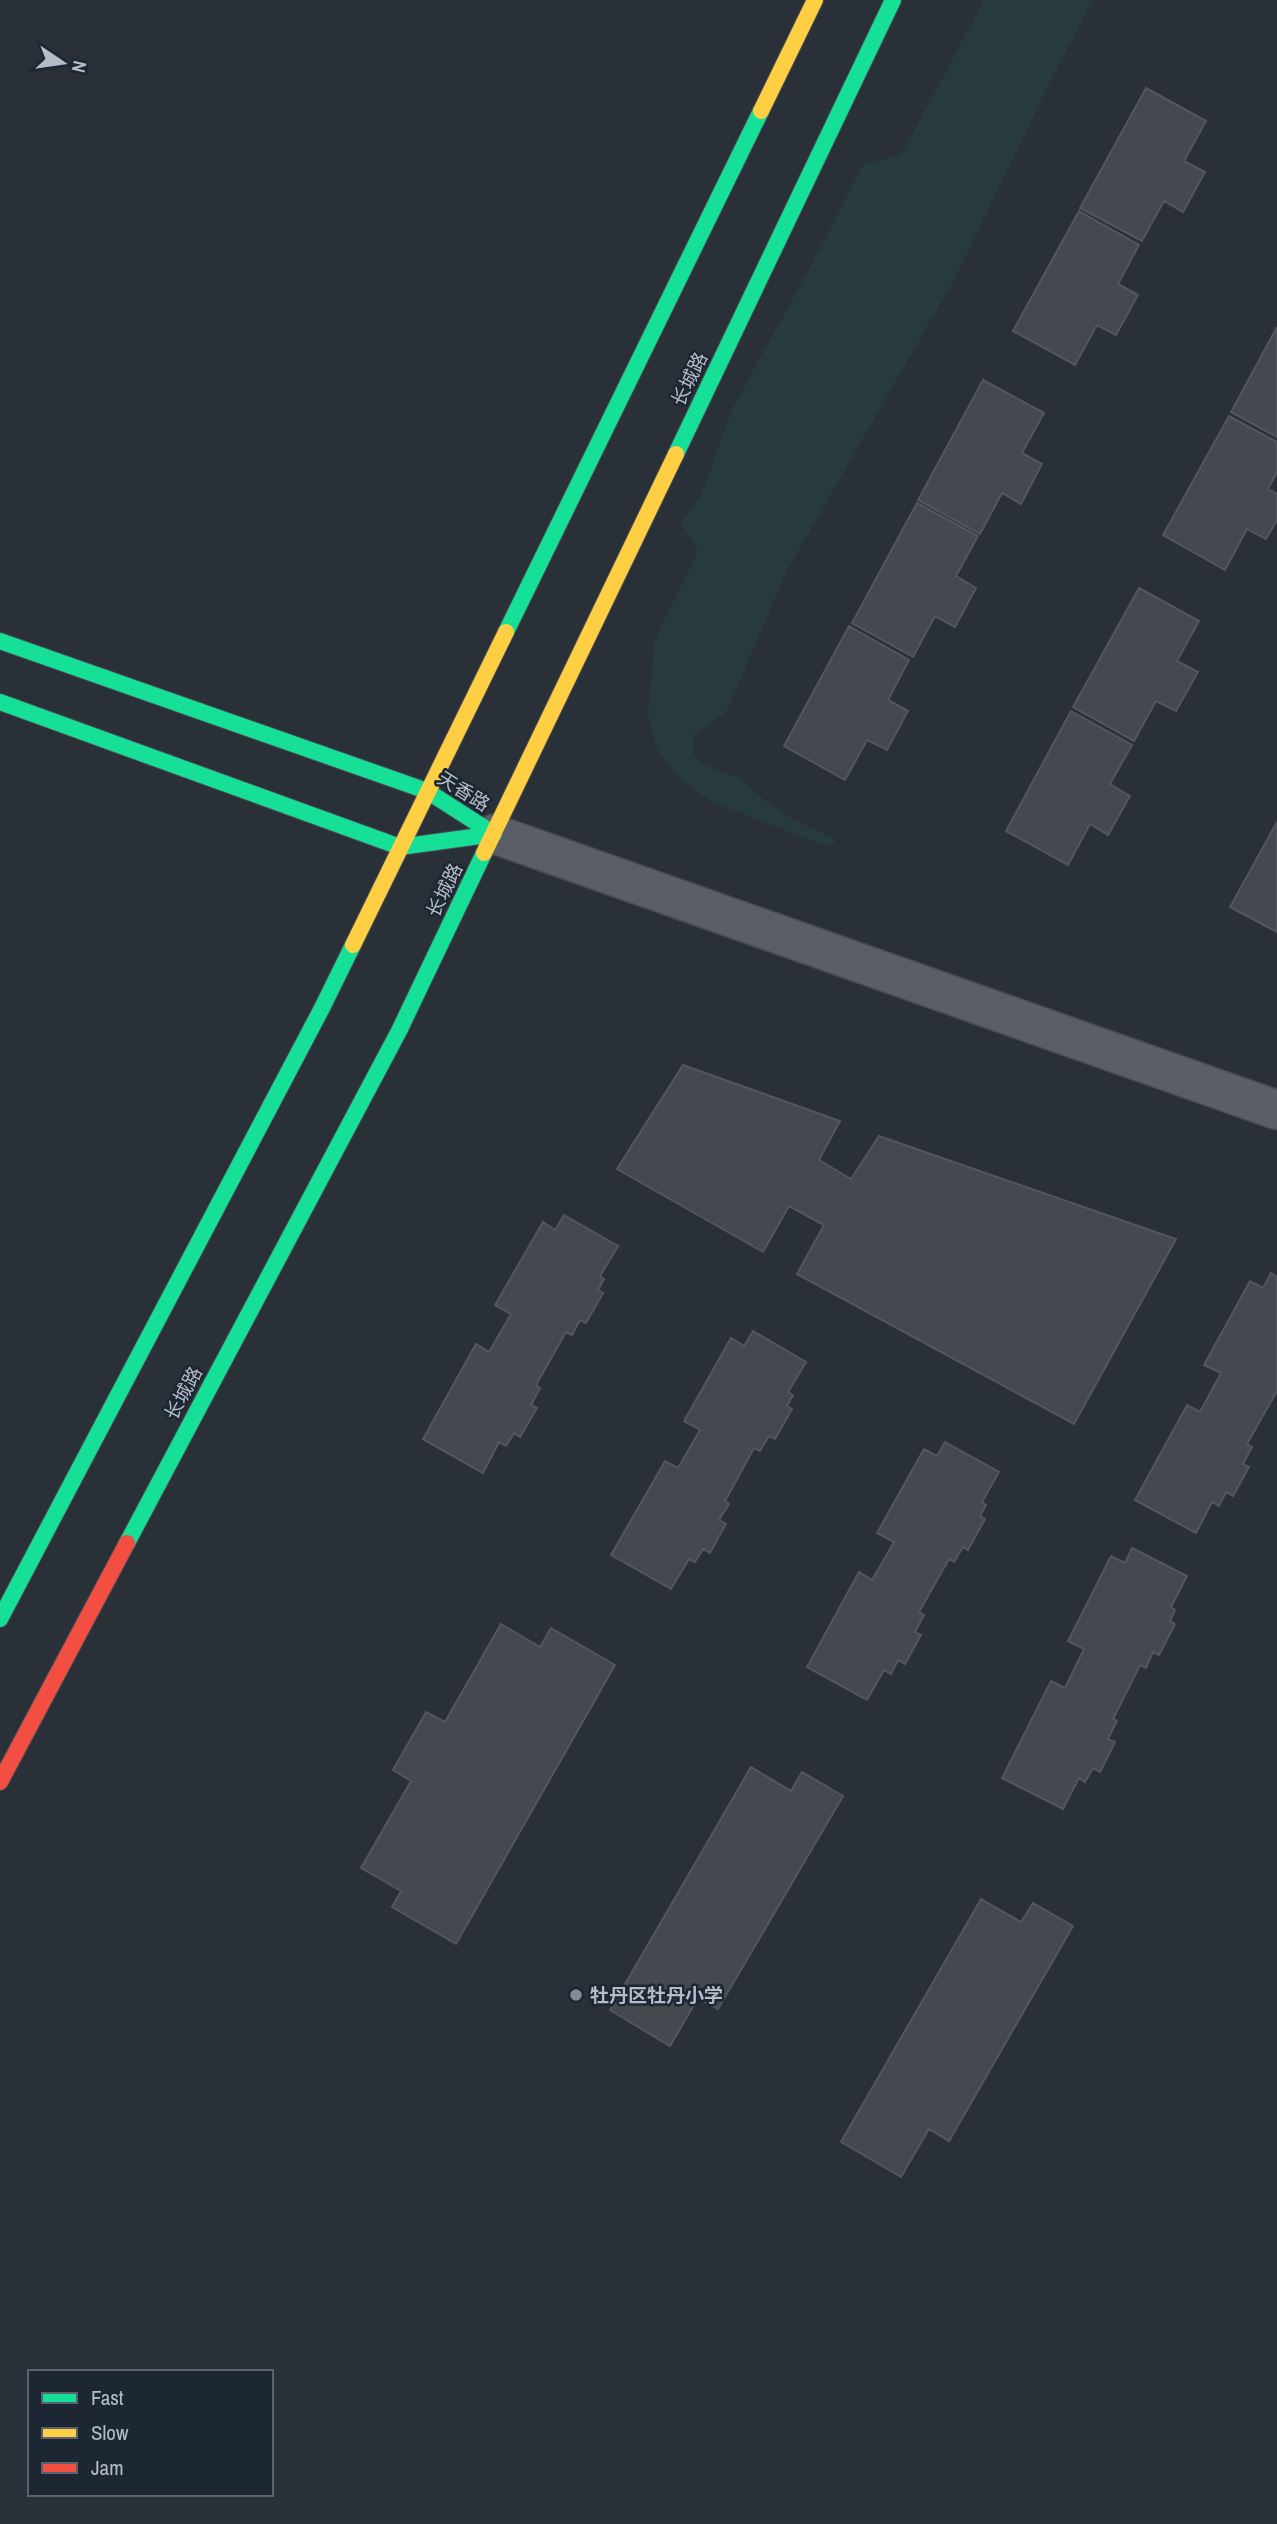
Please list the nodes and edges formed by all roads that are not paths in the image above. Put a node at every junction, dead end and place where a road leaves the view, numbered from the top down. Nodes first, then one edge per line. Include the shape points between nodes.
1 (815, 0) edge
2 (893, 0) edge
3 (0, 641) edge
4 (0, 702) edge
5 (427, 791) junction
6 (494, 834) junction
7 (400, 847) junction
8 (1277, 1110) edge
9 (0, 1619) edge
10 (0, 1782) edge

1 - 5 main road
2 - 6 main road, 长城路
3 - 5 main road, 天香路
4 - 7 main road, 天香路
5 - 6 main road, 天香路
5 - 7 main road
6 - 7 main road, 天香路
6 - 8 street
6 - 10 main road, 长城路 via 399,1031
7 - 9 main road via 315,1021

